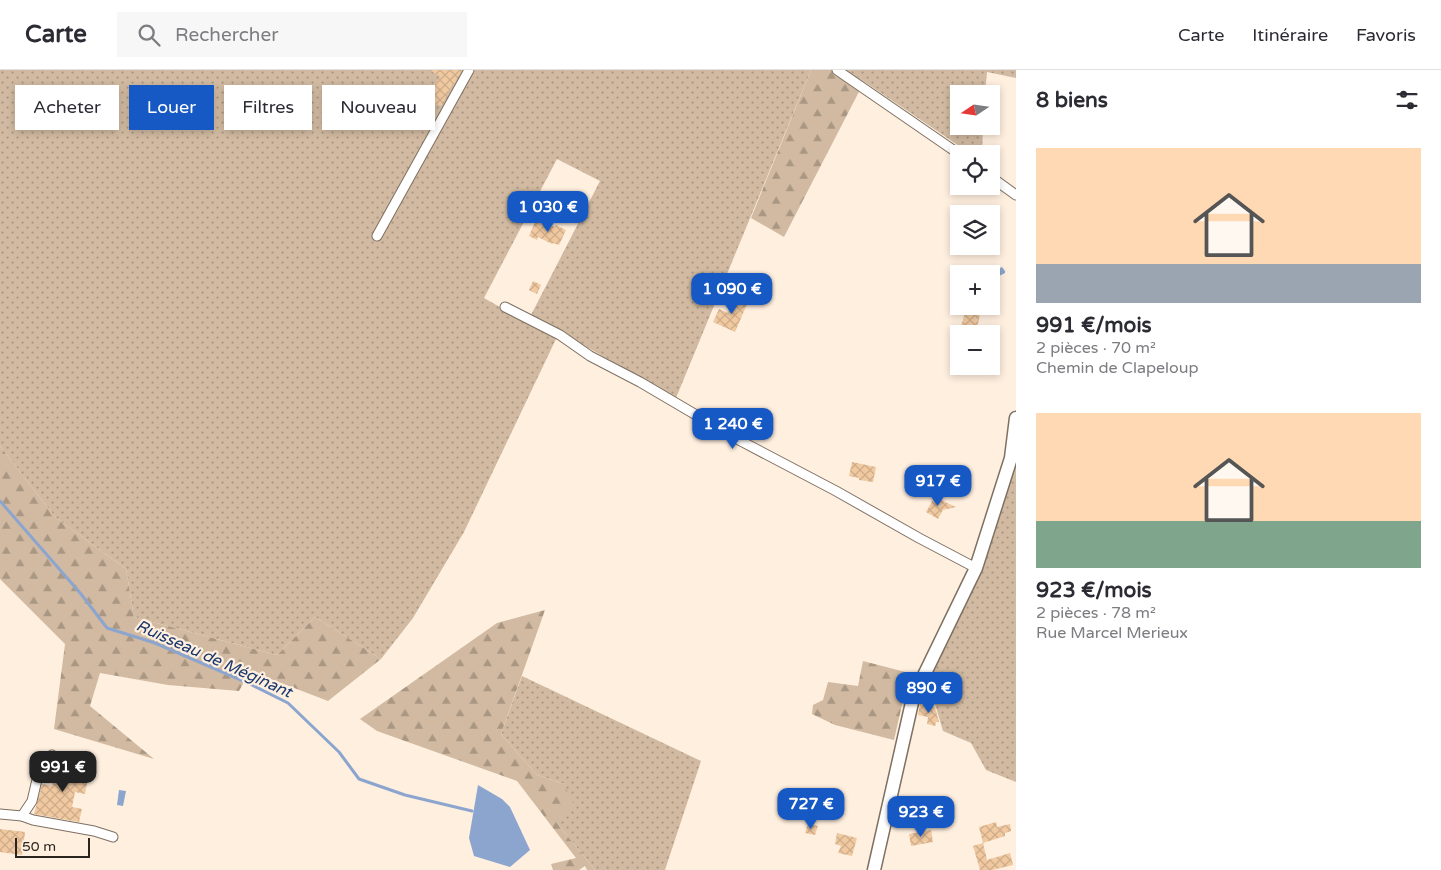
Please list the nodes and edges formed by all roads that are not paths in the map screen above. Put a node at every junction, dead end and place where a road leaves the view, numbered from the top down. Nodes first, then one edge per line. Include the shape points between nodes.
1 (469, 70) edge
2 (837, 70) edge
3 (950, 148) edge
4 (1000, 184) edge
5 (1016, 196) edge
6 (377, 236) dead end
7 (505, 307) dead end
8 (1016, 418) edge
9 (976, 568) junction
10 (52, 755) dead end
11 (0, 814) edge
12 (22, 816) junction
13 (113, 837) dead end
14 (874, 870) edge

1 - 6 street
2 - 3 street
4 - 5 street
7 - 9 street via 560,335 590,356 737,439
8 - 9 main road via 1010,458
9 - 14 main road via 913,698
10 - 12 street via 39,771 32,801
11 - 12 street
12 - 13 street

